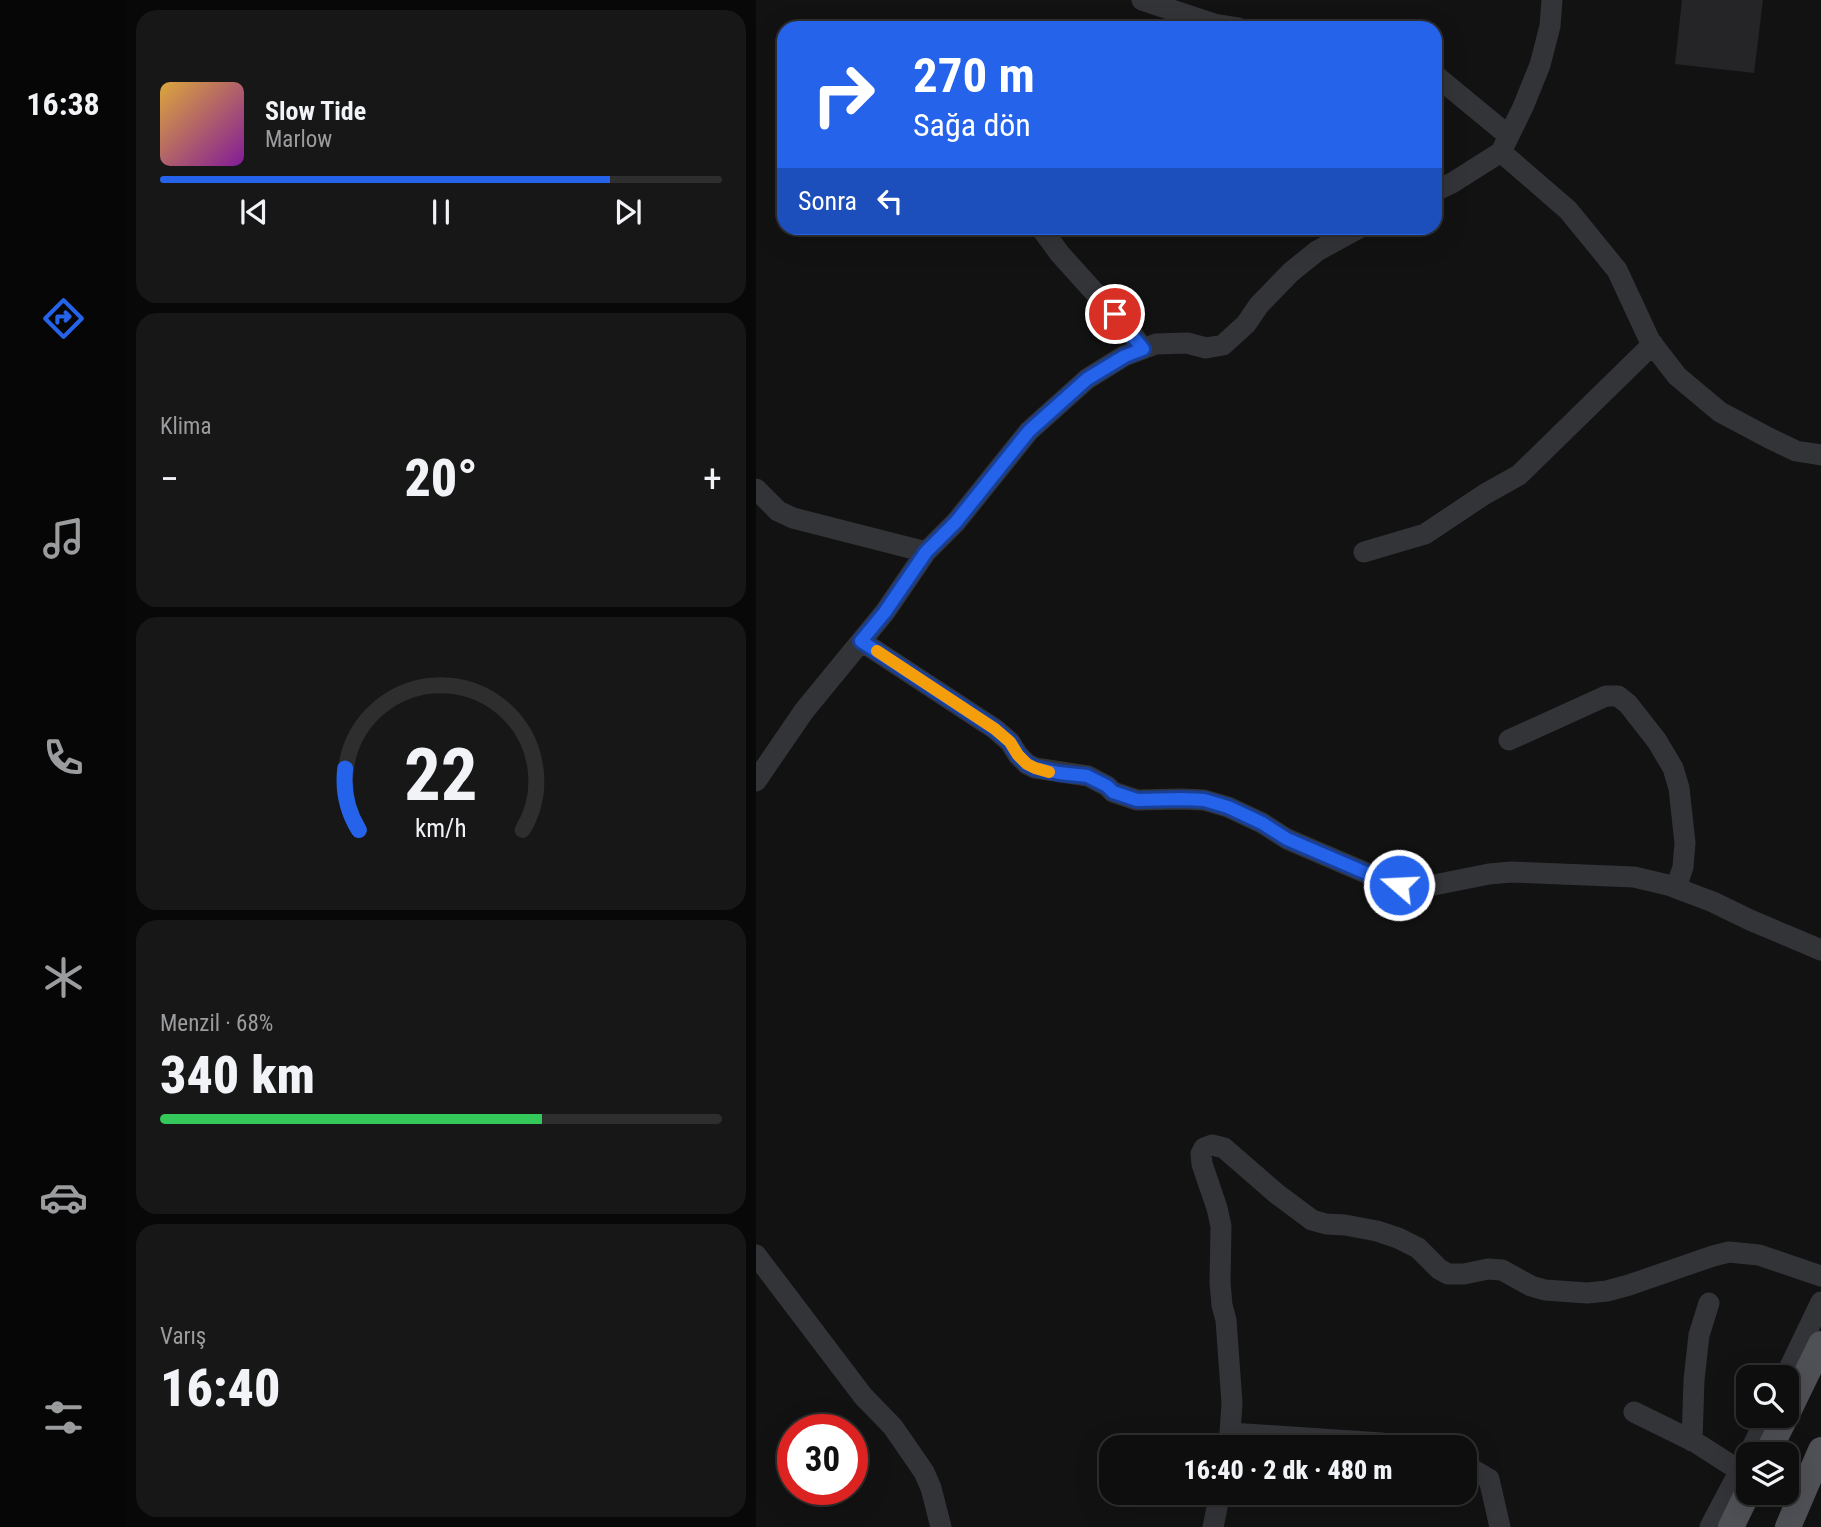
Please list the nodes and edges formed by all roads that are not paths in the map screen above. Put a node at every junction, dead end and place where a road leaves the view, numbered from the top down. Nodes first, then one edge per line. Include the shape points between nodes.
1 (1142, 0) edge
2 (1552, 0) edge
3 (1205, 21) edge
4 (1442, 82) edge
5 (1505, 144) junction
6 (1442, 188) edge
7 (1046, 235) edge
8 (1346, 235) edge
9 (1653, 344) junction
10 (1143, 349) junction
11 (1821, 455) edge
12 (756, 489) edge
13 (926, 552) junction
14 (1364, 552) dead end
15 (861, 641) junction
16 (1509, 740) dead end
17 (756, 781) edge
18 (1676, 888) junction
19 (1821, 950) edge
20 (756, 1255) edge
21 (1821, 1276) edge
22 (1821, 1302) edge
23 (1709, 1303) dead end
24 (1821, 1344) edge
25 (1791, 1365) edge
26 (1799, 1389) edge
27 (1634, 1412) dead end
28 (1230, 1435) edge
29 (1692, 1441) junction
30 (1821, 1450) edge
31 (1736, 1463) edge
32 (1477, 1472) edge
33 (1736, 1484) edge
34 (1218, 1505) edge
35 (1737, 1505) edge
36 (941, 1527) edge
37 (1213, 1527) edge
38 (1500, 1527) edge
39 (1710, 1527) edge
40 (1731, 1527) edge
41 (1788, 1527) edge

1 - 3 street
2 - 5 street via 1540,65
4 - 5 street
5 - 6 street
5 - 9 street via 1617,270
7 - 10 street
8 - 10 street via 1291,272 1223,345 1156,344
9 - 11 street via 1677,376 1720,412 1796,451
9 - 14 street via 1519,475 1425,534
10 - 13 street via 1087,379 1029,431
12 - 13 street via 793,518
13 - 15 street
15 - 17 street via 804,711
15 - 18 street via 995,729 1035,768 1087,776 1137,800 1204,800 1228,807 1287,839 1399,885 1429,886 1511,872 1634,877
16 - 18 street via 1606,696 1618,696 1629,704 1657,741 1679,788 1685,843
18 - 19 street
20 - 36 street via 863,1396 893,1427 931,1488
21 - 28 street via 1759,1255 1729,1252 1629,1285 1587,1293 1545,1290 1502,1270 1448,1274 1418,1248 1398,1238 1312,1220 1224,1148 1212,1145 1201,1154 1221,1226 1220,1283 1230,1364
22 - 25 street
23 - 29 street via 1699,1335
24 - 26 main road
27 - 29 street
29 - 31 street
30 - 41 main road
32 - 38 street via 1489,1479
33 - 39 street
34 - 37 street
35 - 40 main road

